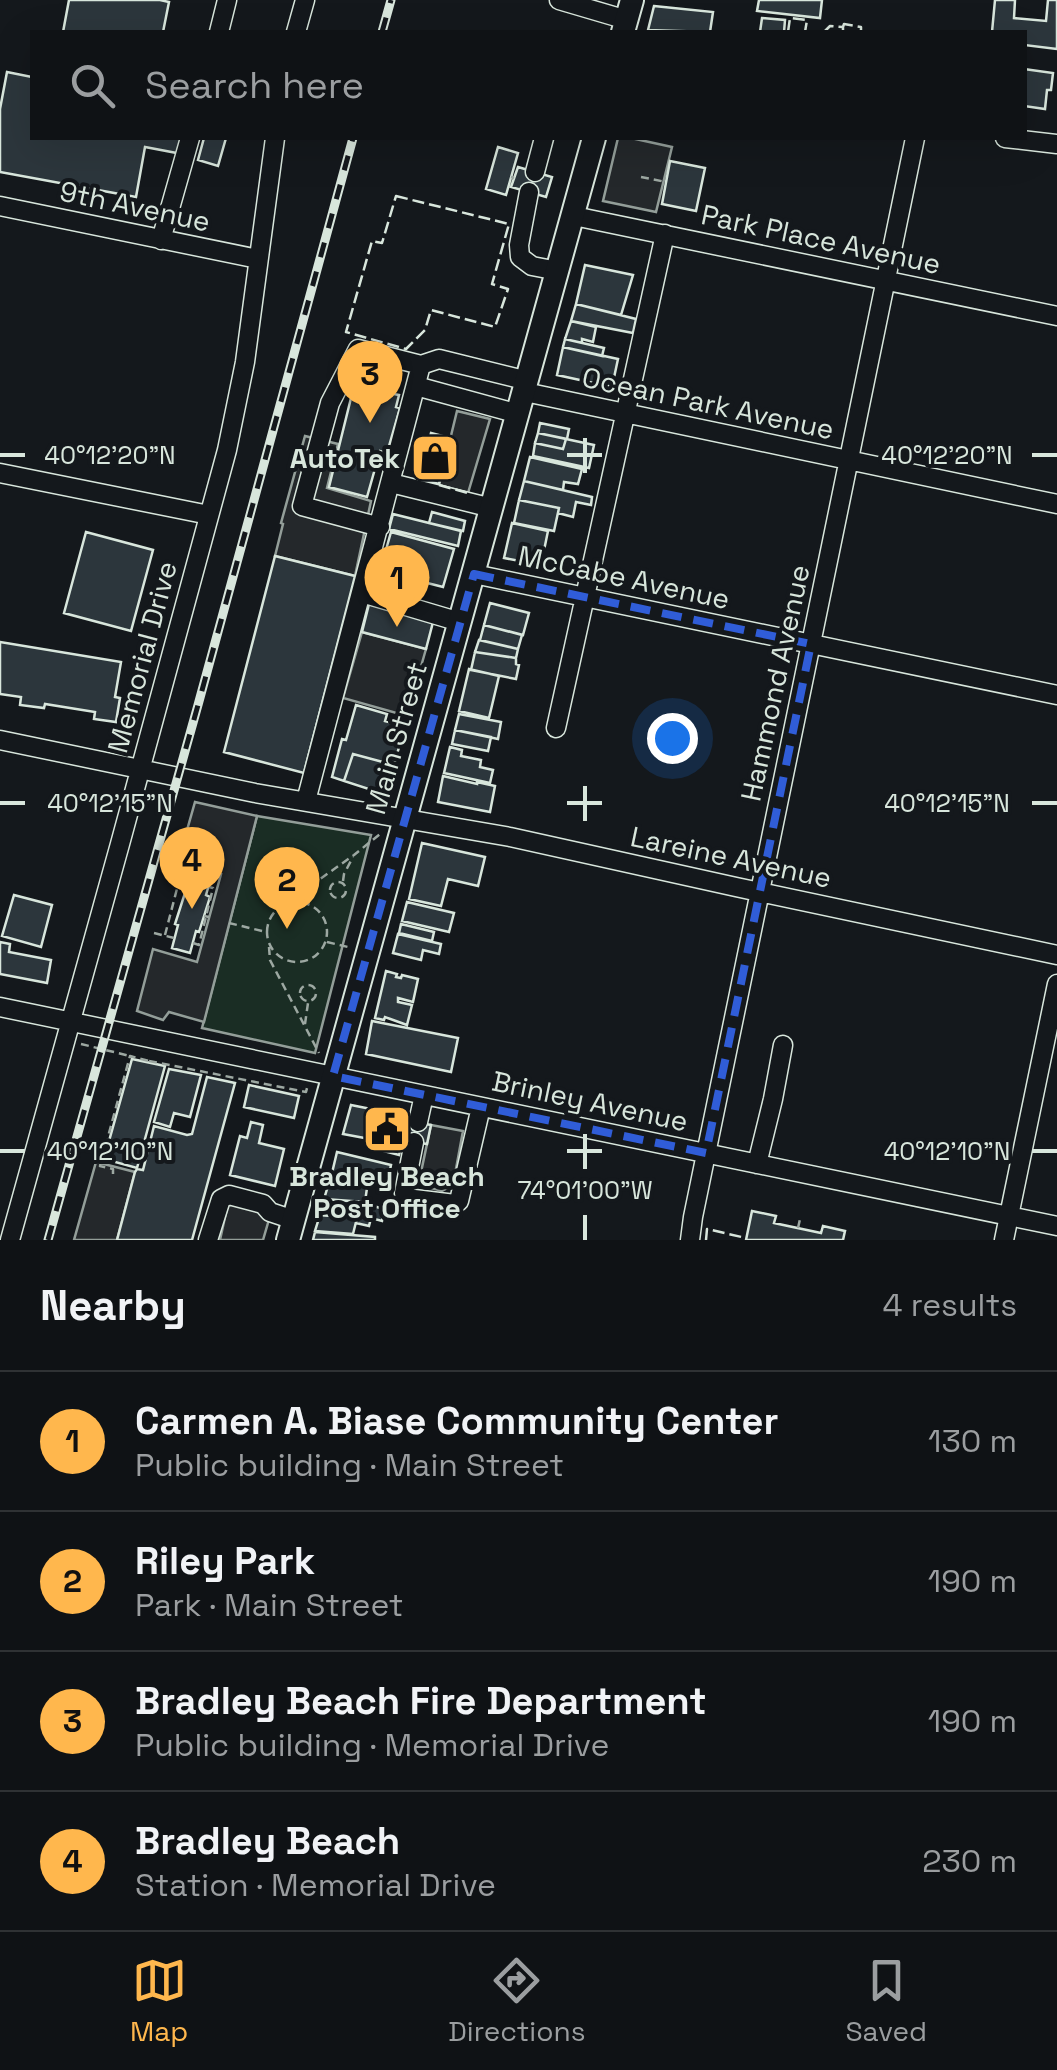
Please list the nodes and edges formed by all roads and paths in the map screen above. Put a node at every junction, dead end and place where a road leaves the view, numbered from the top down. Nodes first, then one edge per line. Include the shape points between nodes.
1 (227, 0) edge
2 (305, 0) edge
3 (559, 0) edge
4 (627, 18) edge
5 (219, 30) edge
6 (297, 30) edge
7 (189, 140) edge
8 (274, 140) edge
9 (543, 140) edge
10 (593, 140) edge
11 (915, 140) edge
12 (1022, 140) edge
13 (1057, 144) edge
14 (535, 172) dead end
15 (640, 177) dead end
16 (666, 182) dead end
17 (529, 192) dead end
18 (0, 206) edge
19 (574, 216) junction
20 (665, 234) junction
21 (161, 240) junction
22 (258, 259) junction
23 (558, 271) junction
24 (886, 280) junction
25 (1057, 316) edge
26 (421, 365) junction
27 (416, 386) junction
28 (524, 396) junction
29 (625, 414) junction
30 (849, 461) junction
31 (0, 473) edge
32 (391, 483) junction
33 (1057, 504) edge
34 (492, 508) junction
35 (209, 515) junction
36 (380, 527) junction
37 (474, 574) junction
38 (362, 593) junction
39 (584, 596) junction
40 (460, 622) junction
41 (811, 644) junction
42 (1057, 695) edge
43 (556, 728) dead end
44 (0, 740) edge
45 (149, 770) junction
46 (306, 800) junction
47 (405, 818) junction
48 (380, 834) dead end
49 (354, 855) junction
50 (169, 878) dead end
51 (179, 881) junction
52 (190, 883) dead end
53 (342, 884) dead end
54 (208, 887) dead end
55 (760, 892) junction
56 (283, 905) junction
57 (172, 908) junction
58 (180, 909) dead end
59 (229, 922) dead end
60 (266, 932) junction
61 (154, 933) dead end
62 (164, 936) junction
63 (174, 938) dead end
64 (326, 941) junction
65 (193, 943) dead end
66 (269, 946) junction
67 (348, 947) dead end
68 (1057, 955) edge
69 (1057, 984) edge
70 (308, 1001) dead end
71 (0, 1007) edge
72 (71, 1021) junction
73 (305, 1026) junction
74 (79, 1044) dead end
75 (783, 1045) dead end
76 (319, 1053) dead end
77 (130, 1056) junction
78 (333, 1076) junction
79 (309, 1085) dead end
80 (424, 1095) junction
81 (481, 1107) junction
82 (418, 1122) dead end
83 (414, 1142) dead end
84 (706, 1153) junction
85 (757, 1164) junction
86 (113, 1174) dead end
87 (1010, 1216) junction
88 (800, 1219) dead end
89 (1057, 1226) edge
90 (798, 1228) dead end
91 (291, 1230) edge
92 (10, 1240) edge
93 (208, 1240) edge
94 (690, 1240) edge
95 (1004, 1240) edge

1 - 5 street
2 - 6 street
3 - 4 street
7 - 21 street
8 - 22 street, Memorial Drive
9 - 14 street
10 - 19 main road, Main Street
11 - 24 street, Hammond Avenue
12 - 13 street
15 - 16 path
17 - 23 street via 520,257
18 - 21 street, 9th Avenue
19 - 20 street, Park Place Avenue
19 - 23 main road, Main Street
20 - 24 street, Park Place Avenue
20 - 29 street
21 - 22 street, 9th Avenue
22 - 35 street, Memorial Drive via 239,396
23 - 28 main road, Main Street
24 - 25 street, Park Place Avenue
24 - 30 street, Hammond Avenue
26 - 27 street
26 - 28 street via 439,359
26 - 36 street via 358,348 330,403 302,506
27 - 28 street
27 - 32 street
28 - 29 street, Ocean Park Avenue
28 - 34 main road, Main Street
29 - 30 street, Ocean Park Avenue
29 - 39 street
30 - 33 street, Ocean Park Avenue
30 - 41 street, Hammond Avenue
31 - 35 street
32 - 34 street
32 - 36 street
34 - 37 main road, Main Street
35 - 45 street, Memorial Drive
36 - 38 street
37 - 39 street, McCabe Avenue
37 - 40 main road, Main Street
38 - 40 street
38 - 46 street
39 - 41 street, McCabe Avenue
39 - 43 street
40 - 47 main road, Main Street
41 - 42 street, McCabe Avenue
41 - 55 street, Hammond Avenue
44 - 45 street, Lareine Avenue
45 - 46 street, Lareine Avenue
45 - 72 street, Memorial Drive
46 - 47 street, Lareine Avenue
47 - 55 street, Lareine Avenue
47 - 78 main road, Main Street
48 - 49 path
49 - 53 path
49 - 56 path
50 - 51 path
51 - 52 path
51 - 57 path
54 - 65 path via 214,888 198,945
55 - 68 street, Lareine Avenue
55 - 84 street, Hammond Avenue
56 - 60 path
56 - 64 path via 303,902 320,912
57 - 58 path
57 - 62 path
59 - 60 path
60 - 66 path
61 - 62 path
62 - 63 path
64 - 66 path via 304,962 284,960
64 - 67 path
66 - 73 path
69 - 87 street
70 - 73 path
71 - 72 street, Brinley Avenue
72 - 78 street, Brinley Avenue
72 - 92 street, Memorial Drive
73 - 76 path
74 - 77 path
75 - 85 street
77 - 79 path via 306,1092
77 - 86 path via 100,1166
78 - 80 street, Brinley Avenue
78 - 91 main road, Main Street
80 - 81 street, Brinley Avenue
80 - 82 street
81 - 83 street via 454,1204 406,1198
81 - 84 street, Brinley Avenue
84 - 85 street, Brinley Avenue
84 - 94 street, Hammond Avenue
85 - 87 street, Brinley Avenue
87 - 89 street, Brinley Avenue
87 - 95 street
88 - 90 path
91 - 93 street via 263,1204 229,1195 220,1199

